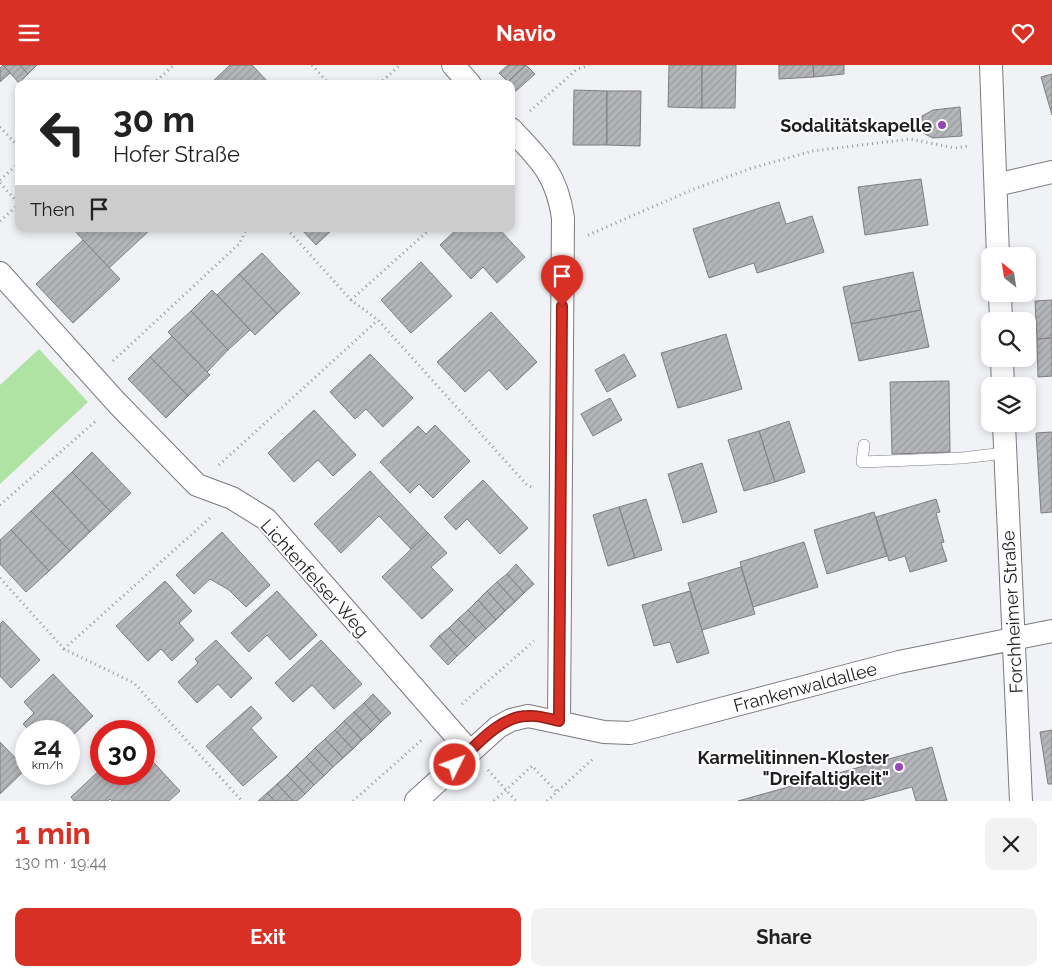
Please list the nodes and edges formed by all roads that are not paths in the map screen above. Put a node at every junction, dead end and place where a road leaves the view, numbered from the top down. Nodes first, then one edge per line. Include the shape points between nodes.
1 (453, 65) edge
2 (991, 65) edge
3 (466, 80) edge
4 (518, 122) edge
5 (1052, 172) edge
6 (996, 185) junction
7 (998, 247) edge
8 (0, 273) edge
9 (1004, 432) edge
10 (864, 445) dead end
11 (1005, 453) junction
12 (1052, 631) edge
13 (1013, 639) junction
14 (559, 721) junction
15 (470, 752) junction
16 (416, 801) edge
17 (1021, 801) edge

1 - 3 street
2 - 6 street
4 - 14 street via 554,180 563,217
5 - 6 street
6 - 7 street
8 - 15 street, Lichtenfelser Weg via 117,403 197,485 232,498 266,519
9 - 11 street, Forchheimer Straße
10 - 11 lane via 862,462
11 - 13 street, Forchheimer Straße
12 - 13 street, Frankenwaldallee
13 - 14 street, Frankenwaldallee via 899,663 630,733 604,733
13 - 17 street, Forchheimer Straße
14 - 15 street, Frankenwaldallee via 528,715 511,719
15 - 16 street, Frankenwaldallee

